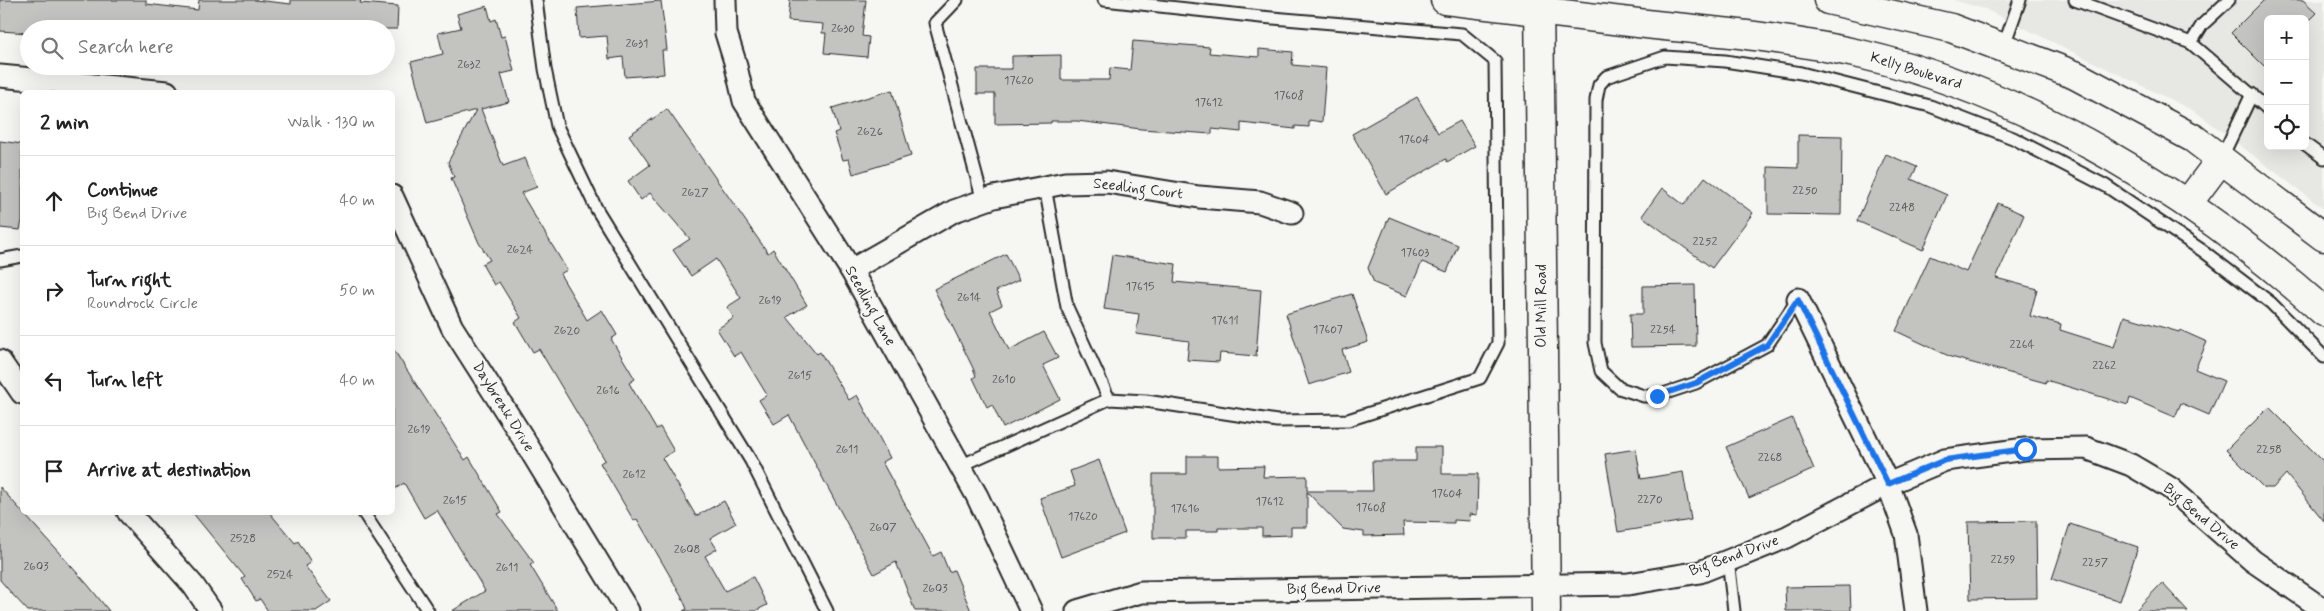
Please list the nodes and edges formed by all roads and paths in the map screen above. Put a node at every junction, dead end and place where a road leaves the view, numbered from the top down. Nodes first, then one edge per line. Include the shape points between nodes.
1 (536, 0) edge
2 (725, 0) edge
3 (957, 0) edge
4 (1104, 0) edge
5 (1445, 0) edge
6 (1828, 0) edge
7 (2020, 0) edge
8 (2075, 0) edge
9 (2229, 0) edge
10 (1539, 6) edge
11 (2191, 43) junction
12 (2003, 48) junction
13 (0, 76) edge
14 (146, 90) edge
15 (2252, 94) junction
16 (2264, 105) edge
17 (2309, 147) edge
18 (2324, 158) edge
19 (2221, 159) junction
20 (1045, 187) junction
21 (983, 201) junction
22 (395, 203) edge
23 (2188, 203) junction
24 (1292, 213) dead end
25 (2324, 237) edge
26 (20, 256) edge
27 (0, 260) edge
28 (851, 270) junction
29 (1798, 300) joint
30 (2324, 312) edge
31 (2324, 357) edge
32 (0, 362) edge
33 (20, 390) edge
34 (1109, 399) junction
35 (960, 466) junction
36 (1888, 484) junction
37 (131, 515) edge
38 (365, 515) edge
39 (1728, 560) junction
40 (1546, 598) edge
41 (2324, 610) edge
42 (211, 611) edge
43 (428, 611) edge
44 (628, 611) edge
45 (827, 611) edge
46 (1030, 611) edge
47 (1077, 611) edge
48 (1734, 611) edge
49 (1916, 611) edge

1 - 45 lane via 557,126 596,208 751,461
2 - 28 street, Seedling Lane via 726,33 744,101
3 - 21 lane via 935,23
4 - 34 lane via 1462,34 1495,61 1498,344 1480,378 1348,420 1277,421 1146,400
5 - 10 main road, Kelly Boulevard
6 - 12 main road via 1951,28
7 - 12 lane
8 - 11 lane
9 - 11 lane via 2202,25
10 - 23 main road, Kelly Boulevard via 1772,38 1864,55 1952,80 2063,130
10 - 40 main road, Old Mill Road
11 - 15 lane
12 - 19 main road via 2075,75 2193,138
13 - 14 street
15 - 16 lane
15 - 19 lane
17 - 18 lane
19 - 23 main road
19 - 25 main road
20 - 21 street, Seedling Court
20 - 24 street, Seedling Court via 1107,182 1199,197 1260,202
20 - 34 lane via 1067,307
21 - 28 street, Seedling Court via 954,211
22 - 44 street, Daybreak Drive via 452,327
23 - 30 main road, Kelly Boulevard
26 - 27 lane
28 - 35 street, Seedling Lane
29 - 31 lane via 1767,345 1696,383 1657,396 1644,396 1619,388 1601,371 1595,343 1596,100 1599,85 1606,77 1665,57 1725,61 1850,84 1930,106 2013,138 2106,186 2203,251 2270,303
29 - 36 street
32 - 33 street
34 - 35 lane
35 - 46 street, Seedling Lane
36 - 39 street, Big Bend Drive via 1788,537
36 - 41 street, Big Bend Drive via 1945,460 2025,449 2086,448 2131,465 2170,488 2253,561
36 - 49 street via 1906,534
37 - 42 street via 193,585
38 - 43 lane
39 - 40 street, Big Bend Drive via 1700,572
39 - 48 lane
40 - 47 street, Big Bend Drive via 1141,592

